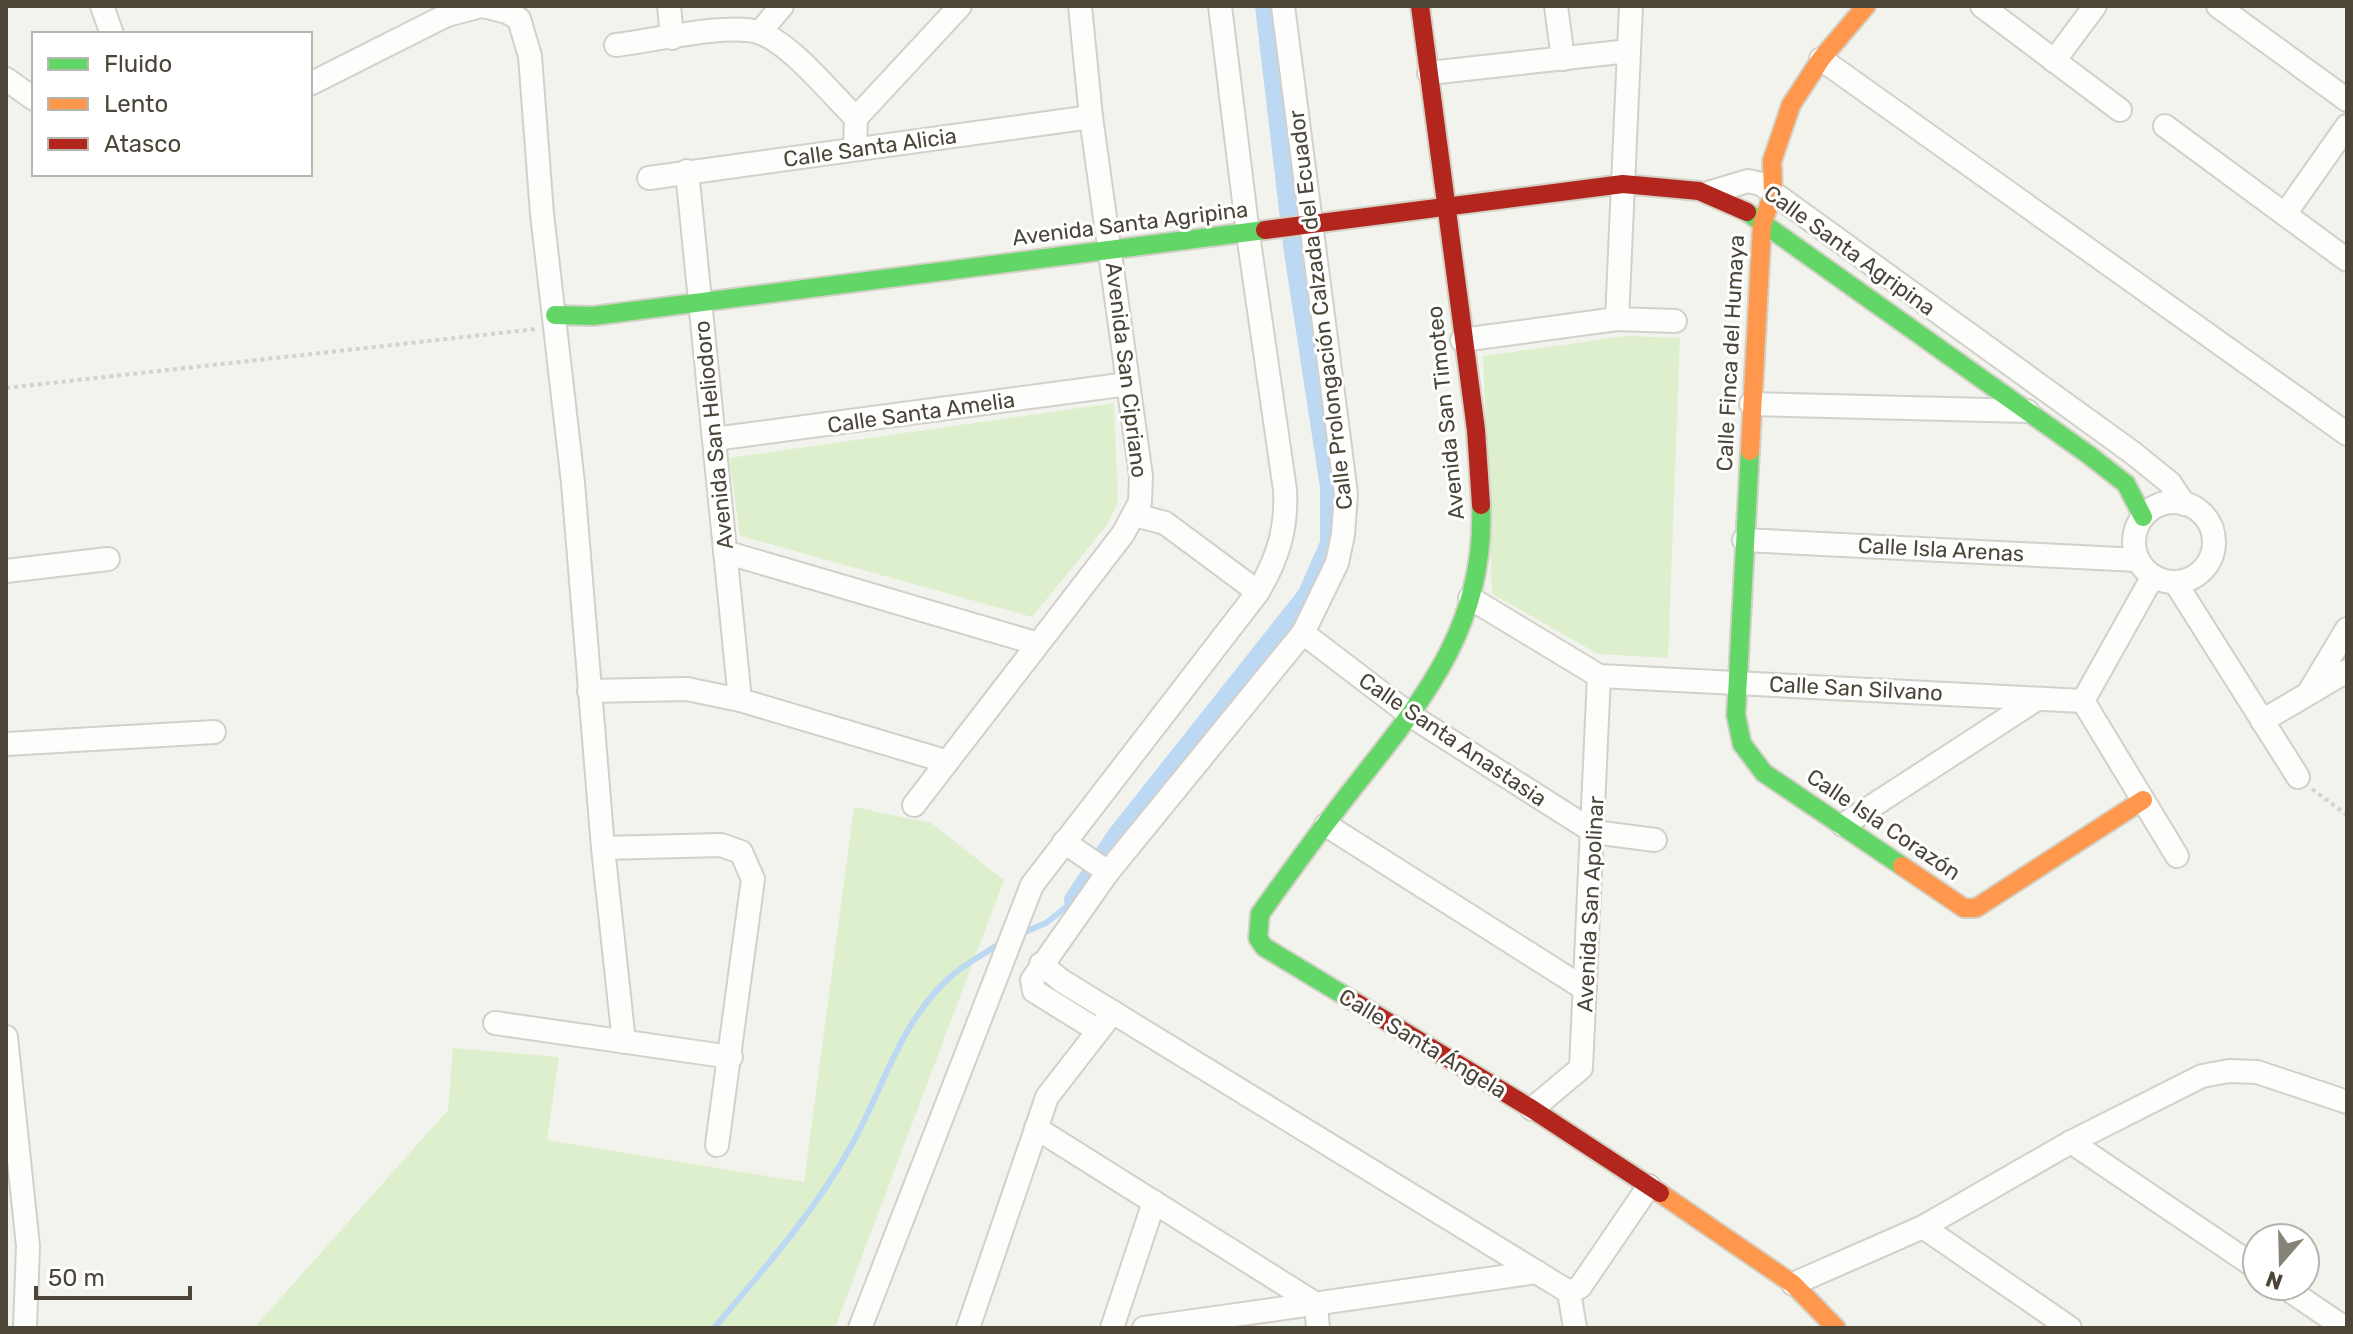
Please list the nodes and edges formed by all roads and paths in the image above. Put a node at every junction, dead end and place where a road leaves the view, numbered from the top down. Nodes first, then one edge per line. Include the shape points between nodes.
1 (102, 6) edge
2 (482, 6) edge
3 (669, 6) edge
4 (782, 6) edge
5 (960, 6) edge
6 (1080, 6) edge
7 (1220, 6) edge
8 (1283, 6) edge
9 (1420, 6) edge
10 (1556, 6) edge
11 (1631, 6) edge
12 (1982, 6) edge
13 (2095, 6) edge
14 (2218, 6) edge
15 (1865, 7) edge
16 (111, 32) edge
17 (760, 32) junction
18 (672, 38) junction
19 (616, 45) dead end
20 (1629, 51) junction
21 (1563, 59) junction
22 (1821, 59) junction
23 (2054, 61) junction
24 (1429, 73) junction
25 (6, 79) edge
26 (312, 83) edge
27 (32, 98) edge
28 (2347, 100) edge
29 (2120, 110) dead end
30 (1091, 117) junction
31 (856, 118) junction
32 (2165, 126) dead end
33 (2347, 126) edge
34 (855, 149) junction
35 (1772, 161) junction
36 (687, 171) junction
37 (649, 178) dead end
38 (1748, 181) junction
39 (1623, 184) junction
40 (1711, 192) junction
41 (1773, 193) junction
42 (1446, 206) junction
43 (2285, 214) junction
44 (1303, 225) junction
45 (1762, 225) junction
46 (1257, 232) junction
47 (1112, 249) junction
48 (2347, 260) edge
49 (700, 302) junction
50 (556, 319) junction
51 (1617, 319) junction
52 (1675, 321) dead end
53 (1462, 340) junction
54 (1128, 384) junction
55 (6, 388) edge
56 (2050, 394) junction
57 (1751, 404) junction
58 (2028, 411) junction
59 (2344, 428) edge
60 (714, 439) junction
61 (2184, 504) junction
62 (1135, 515) junction
63 (2143, 517) junction
64 (1744, 540) junction
65 (725, 552) junction
66 (108, 559) dead end
67 (6, 571) edge
68 (2155, 573) junction
69 (1258, 592) junction
70 (1470, 598) junction
71 (2347, 629) edge
72 (1303, 633) junction
73 (1035, 643) junction
74 (2347, 671) edge
75 (1599, 676) junction
76 (1737, 681) junction
77 (589, 691) junction
78 (2308, 693) junction
79 (2037, 699) junction
80 (740, 700) junction
81 (2083, 701) junction
82 (1413, 717) junction
83 (2262, 721) junction
84 (214, 732) dead end
85 (6, 744) edge
86 (945, 761) junction
87 (2298, 777) joint
88 (2143, 800) junction
89 (914, 805) dead end
90 (2347, 815) edge
91 (1326, 825) junction
92 (1843, 825) junction
93 (1594, 832) junction
94 (1655, 840) dead end
95 (1064, 842) junction
96 (603, 848) junction
97 (2177, 856) dead end
98 (1108, 872) junction
99 (1271, 898) joint
100 (1041, 964) junction
101 (1585, 989) junction
102 (1113, 1012) junction
103 (495, 1023) dead end
104 (1097, 1030) junction
105 (6, 1037) edge
106 (624, 1042) junction
107 (731, 1057) junction
108 (2347, 1102) edge
109 (1532, 1109) junction
110 (1036, 1128) junction
111 (2071, 1142) junction
112 (717, 1145) dead end
113 (1649, 1186) junction
114 (1154, 1202) junction
115 (1923, 1227) junction
116 (2241, 1257) edge
117 (1537, 1272) junction
118 (1793, 1284) junction
119 (1569, 1292) junction
120 (2307, 1302) edge
121 (1316, 1304) junction
122 (1823, 1325) edge
123 (25, 1328) edge
124 (860, 1328) edge
125 (968, 1328) edge
126 (1112, 1328) edge
127 (1144, 1328) edge
128 (1318, 1328) edge
129 (1575, 1328) edge
130 (2070, 1328) edge
131 (2345, 1328) edge

1 - 16 street
2 - 26 street via 447,15
2 - 50 street via 519,19 530,56
3 - 18 street
4 - 17 street
5 - 31 street
6 - 30 street, Avenida San Cipriano
7 - 46 street
8 - 44 street, Calle Prolongación Calzada del Ecuador
9 - 24 street, Avenida San Timoteo
10 - 21 street
11 - 20 street
12 - 23 street
13 - 23 street
14 - 28 street
15 - 22 street, Calle Finca del Humaya
17 - 18 street
17 - 31 street
18 - 19 street
20 - 21 street
20 - 39 street
21 - 24 street
22 - 35 street, Calle Finca del Humaya via 1791,105
22 - 59 street
23 - 29 street
24 - 42 street, Avenida San Timoteo
25 - 27 street
30 - 34 street, Calle Santa Alicia
30 - 47 street, Avenida San Cipriano
31 - 34 street
32 - 43 street
33 - 43 street
34 - 36 street, Calle Santa Alicia
35 - 38 street
35 - 41 street, Calle Finca del Humaya
36 - 37 street, Calle Santa Alicia
36 - 49 street, Avenida San Heliodoro
38 - 40 street, Calle Santa Agripina
38 - 41 street, Calle Santa Agripina
39 - 40 street, Avenida Santa Agripina via 1683,185
39 - 42 street, Avenida Santa Agripina
39 - 51 street
40 - 45 street, Calle Santa Agripina
41 - 45 street, Calle Finca del Humaya
41 - 56 street, Calle Santa Agripina
42 - 44 street, Avenida Santa Agripina
42 - 53 street, Avenida San Timoteo
43 - 48 street
44 - 46 street, Avenida Santa Agripina
44 - 72 street, Calle Prolongación Calzada del Ecuador via 1346,494 1337,563
45 - 57 street, Calle Finca del Humaya
45 - 58 street, Calle Santa Agripina
46 - 47 street, Avenida Santa Agripina
46 - 69 street via 1286,515 1276,558
47 - 49 street, Avenida Santa Agripina
47 - 54 street, Avenida San Cipriano
49 - 50 street, Avenida Santa Agripina
49 - 60 street, Avenida San Heliodoro
50 - 55 path via 533,330
50 - 77 street
51 - 52 street
51 - 53 street
53 - 70 street, Avenida San Timoteo via 1483,522
54 - 60 street, Calle Santa Amelia
54 - 62 street, Avenida San Cipriano via 1141,476
56 - 58 street
56 - 61 street, Calle Santa Agripina via 2157,471
57 - 58 street
57 - 64 street, Calle Finca del Humaya
58 - 63 street, Calle Santa Agripina via 2126,484
60 - 65 street, Avenida San Heliodoro
61 - 63 street via 2162,505
61 - 68 street via 2210,525 2214,547 2197,575
62 - 69 street via 1165,523
62 - 73 street, Avenida San Cipriano
63 - 68 street via 2134,538
64 - 68 street, Calle Isla Arenas
64 - 76 street, Calle Finca del Humaya
65 - 73 street
65 - 80 street, Avenida San Heliodoro
66 - 67 street
68 - 81 street
68 - 83 street
69 - 95 street
70 - 75 street, Calle San Silvano
70 - 82 street, Avenida San Timoteo via 1443,668
71 - 78 street
72 - 82 street, Calle Santa Anastasia
72 - 98 street, Calle Prolongación Calzada del Ecuador
73 - 86 street, Avenida San Cipriano
74 - 78 street
75 - 76 street, Calle San Silvano
75 - 93 street, Avenida San Apolinar
76 - 79 street, Calle San Silvano
76 - 92 street, Calle Isla Corazón via 1738,731 1748,756 1764,773
77 - 80 street via 687,689
77 - 96 street
78 - 83 street
79 - 81 street, Calle San Silvano
79 - 92 street
80 - 86 street
81 - 88 street
82 - 91 street, Avenida San Timoteo
82 - 93 street, Calle Santa Anastasia
83 - 87 street
84 - 85 street
86 - 89 street, Avenida San Cipriano
87 - 90 path
88 - 92 street, Calle Isla Corazón via 1976,908 1964,908
88 - 97 street
91 - 99 street, Avenida San Timoteo
91 - 101 street
93 - 94 street, Calle Santa Anastasia
93 - 101 street, Avenida San Apolinar
95 - 98 street
95 - 124 street via 1032,885
96 - 106 street
96 - 107 street via 721,845 741,852 753,879
98 - 100 street, Calle Prolongación Calzada del Ecuador
99 - 109 street, Calle Santa Ángela via 1257,928 1264,947
100 - 102 street
100 - 104 street via 1032,980 1034,991
101 - 109 street, Avenida San Apolinar via 1579,1073
102 - 104 street
102 - 117 street
103 - 106 street
104 - 110 street via 1047,1097
105 - 123 street via 28,1246
106 - 107 street
107 - 112 street
108 - 111 street via 2257,1072 2218,1072
109 - 113 street, Calle Santa Ángela
110 - 114 street
110 - 125 street
111 - 115 street
111 - 116 street
113 - 118 street, Calle Santa Ángela
113 - 119 street via 1580,1287
114 - 121 street
114 - 126 street
115 - 118 street
115 - 130 street
117 - 119 street
117 - 121 street
118 - 122 street, Calle Santa Ángela
119 - 129 street
120 - 131 street
121 - 127 street
121 - 128 street

